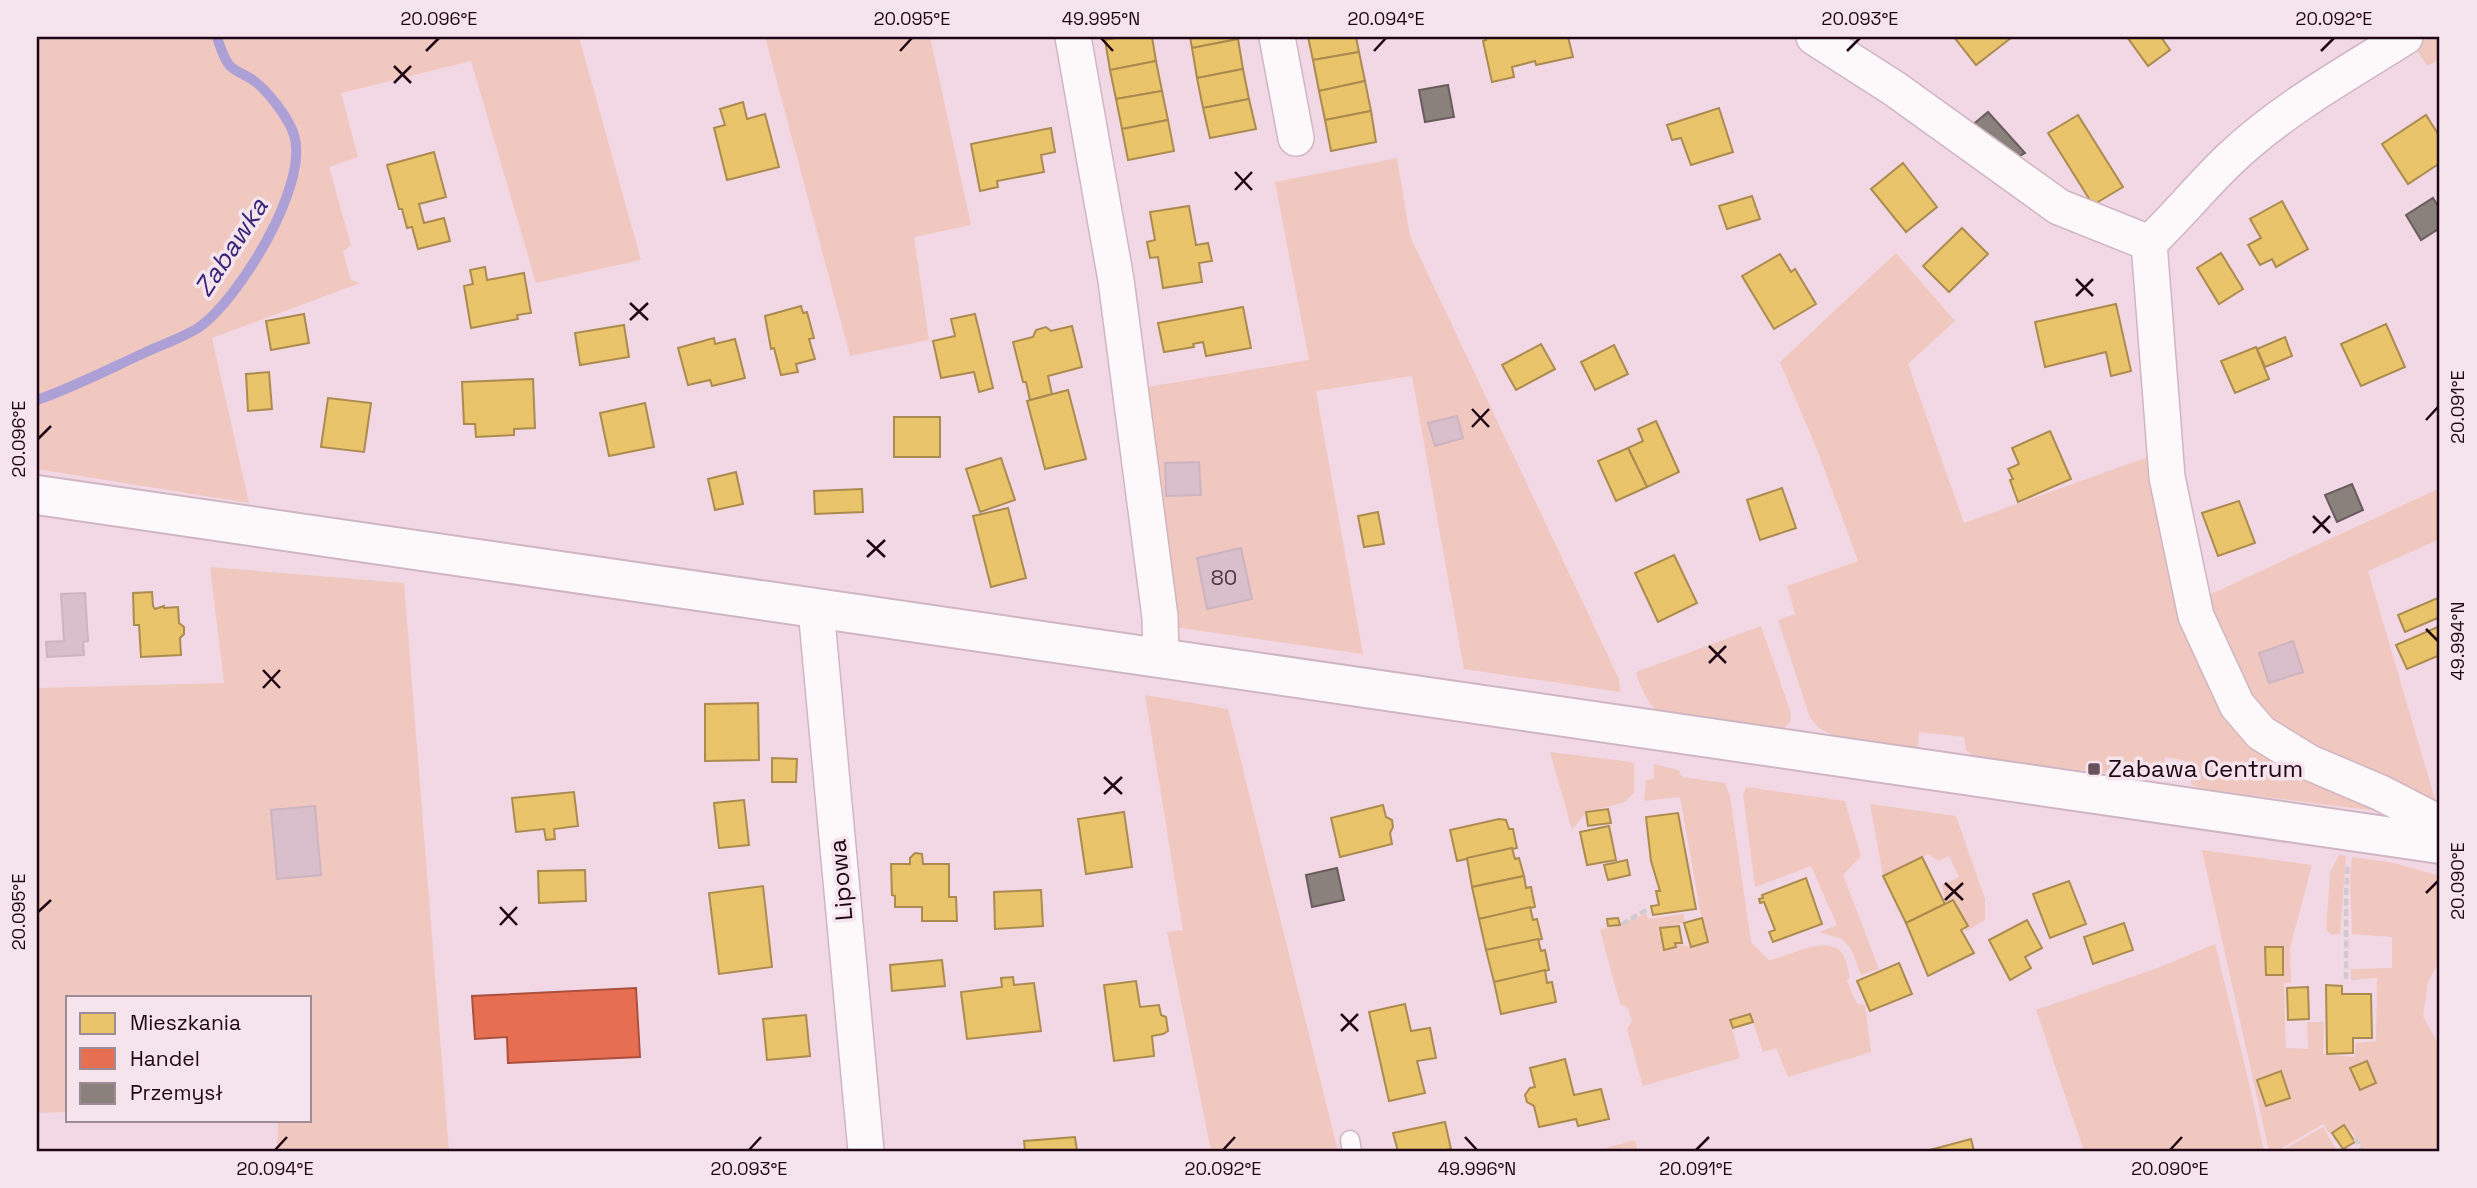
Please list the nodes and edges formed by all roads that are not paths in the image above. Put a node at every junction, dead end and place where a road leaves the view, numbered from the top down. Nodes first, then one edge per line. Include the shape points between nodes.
1 (1073, 37) edge
2 (1277, 37) edge
3 (1814, 37) edge
4 (2405, 37) edge
5 (1296, 138) dead end
6 (2149, 243) junction
7 (37, 495) edge
8 (816, 608) junction
9 (1161, 658) junction
10 (2440, 826) edge
11 (2440, 844) edge
12 (866, 1151) edge

1 - 9 street via 1116,279 1160,617
2 - 5 street
3 - 6 street via 2059,207
4 - 6 street via 2306,98 2232,156
6 - 10 street via 2167,477 2196,616 2237,705 2261,733 2308,762 2381,793
7 - 8 main road
8 - 9 main road
8 - 12 street, Lipowa
9 - 11 main road

